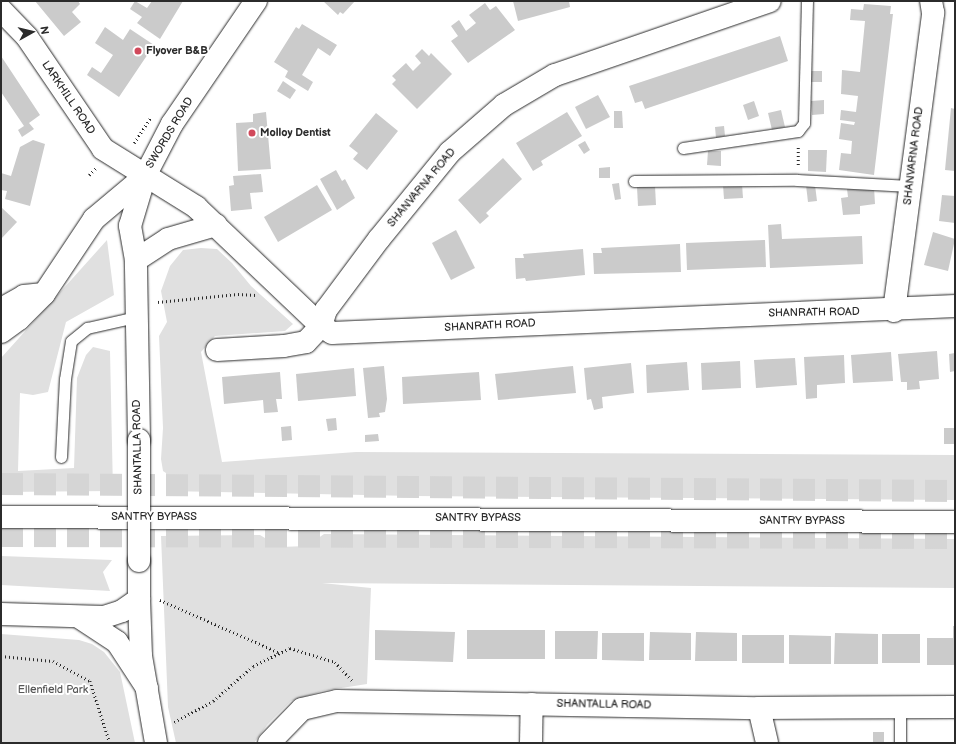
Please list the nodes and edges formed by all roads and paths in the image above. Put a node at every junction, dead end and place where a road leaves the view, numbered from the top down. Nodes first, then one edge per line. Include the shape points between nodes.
1 (256, 1) edge
2 (770, 1) edge
3 (807, 1) edge
4 (931, 1) edge
5 (1, 10) edge
6 (798, 131) junction
7 (683, 148) dead end
8 (145, 176) junction
9 (797, 180) junction
10 (634, 181) dead end
11 (910, 186) junction
12 (216, 225) junction
13 (136, 260) junction
14 (44, 294) junction
15 (264, 296) dead end
16 (158, 302) dead end
17 (7, 306) edge
18 (955, 306) edge
19 (894, 311) junction
20 (136, 316) junction
21 (321, 326) junction
22 (1, 332) edge
23 (217, 350) dead end
24 (61, 457) dead end
25 (1, 517) edge
26 (955, 522) edge
27 (139, 600) junction
28 (1, 614) edge
29 (79, 617) junction
30 (279, 652) junction
31 (1, 656) edge
32 (147, 688) junction
33 (365, 702) junction
34 (532, 704) junction
35 (900, 706) junction
36 (955, 707) edge
37 (759, 708) junction
38 (155, 734) edge
39 (110, 743) edge
40 (269, 743) edge
41 (531, 743) edge
42 (767, 743) edge
43 (900, 743) edge

1 - 8 street, SWORDS ROAD via 172,124
2 - 21 street, SHANVARNA ROAD via 555,75 504,105 450,152 330,304
3 - 6 lane via 804,123
4 - 11 street, SHANVARNA ROAD via 933,12
5 - 8 street, LARKHILL ROAD via 27,37 103,149
6 - 7 lane
6 - 9 path
8 - 12 street, SHANRATH ROAD via 196,207
8 - 13 street, SHANTALLA ROAD via 130,226
8 - 14 street, SWORDS ROAD via 94,219
9 - 10 lane
9 - 11 lane
11 - 19 street, SHANVARNA ROAD
12 - 13 street via 168,239
12 - 21 street, SHANRATH ROAD
13 - 20 street, SHANTALLA ROAD
14 - 17 street via 33,294
14 - 22 street, SWORDS ROAD via 19,319
15 - 16 path via 238,294
18 - 19 street, SHANRATH ROAD
19 - 21 street, SHANRATH ROAD via 709,315 355,334 332,333
20 - 24 lane via 87,328 71,341 65,379
20 - 27 street, SHANTALLA ROAD, bridge
21 - 23 street, SHANVARNA ROAD via 306,342 284,346
25 - 26 street, SANTRY BYPASS
27 - 29 street via 122,611 104,617
27 - 30 path via 160,600
27 - 32 street, SHANTALLA ROAD via 141,656
28 - 29 street
29 - 32 street via 117,642
30 - 33 path via 290,648 336,662 357,685
30 - 38 path via 253,666 213,701
31 - 39 path via 53,661 90,681
32 - 38 street, SHANTALLA ROAD
33 - 34 street, SHANTALLA ROAD
33 - 40 street, SHANTALLA ROAD via 337,701 302,710
34 - 37 street, SHANTALLA ROAD
34 - 41 street
35 - 36 street, SHANTALLA ROAD
35 - 37 street, SHANTALLA ROAD
35 - 43 lane
37 - 42 street

